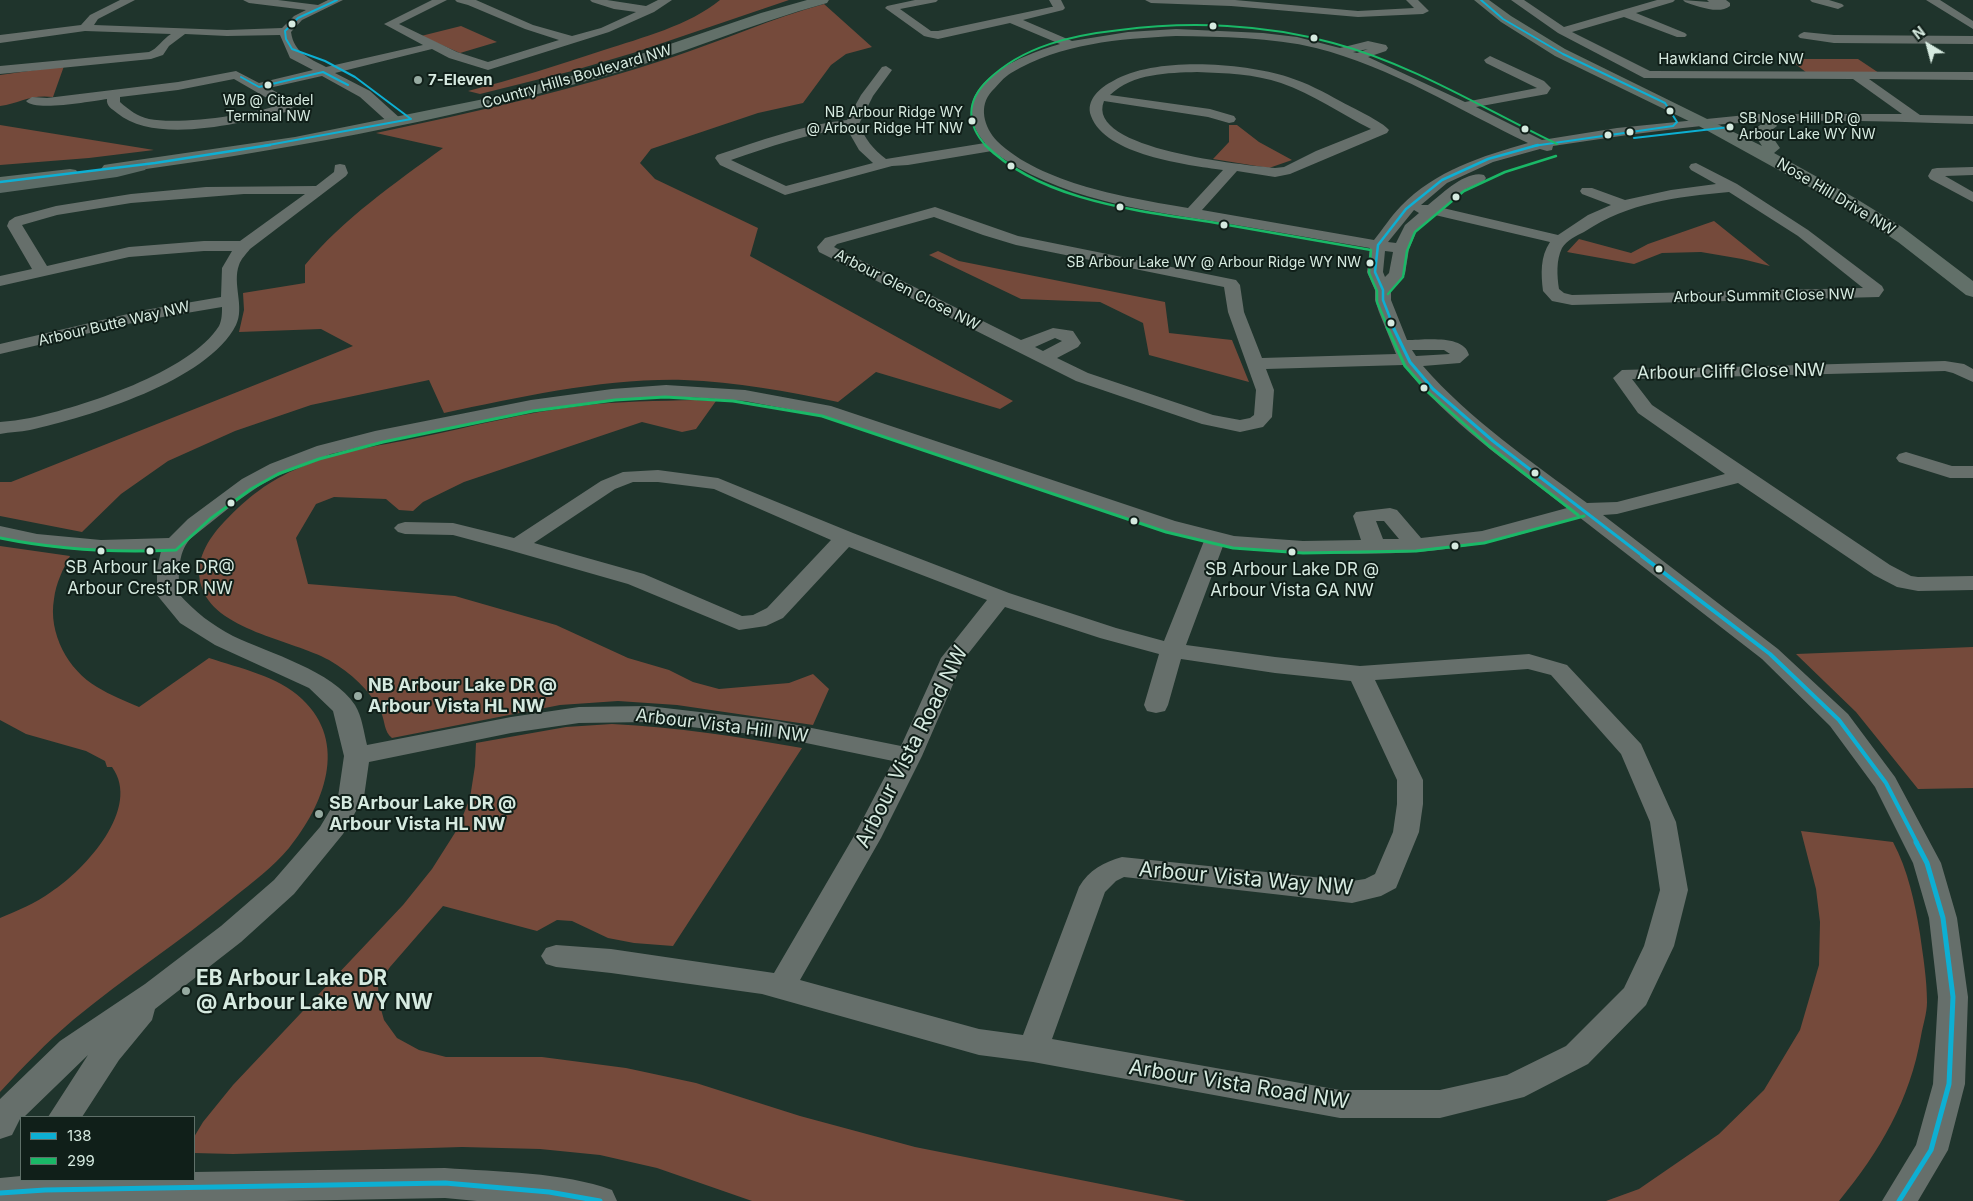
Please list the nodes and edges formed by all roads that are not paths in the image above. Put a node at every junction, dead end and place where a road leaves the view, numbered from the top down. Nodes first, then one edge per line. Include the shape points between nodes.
1 (129, 0) edge
2 (249, 0) edge
3 (337, 0) edge
4 (441, 0) edge
5 (461, 0) edge
6 (596, 0) edge
7 (666, 0) edge
8 (800, 0) edge
9 (822, 0) edge
10 (932, 0) edge
11 (1054, 0) edge
12 (1151, 0) edge
13 (1412, 0) edge
14 (1481, 0) edge
15 (1497, 0) edge
16 (1518, 0) edge
17 (1669, 0) edge
18 (1689, 0) edge
19 (1713, 0) edge
20 (1816, 0) edge
21 (1932, 0) edge
22 (1838, 6) dead end
23 (1279, 7) junction
24 (318, 8) junction
25 (650, 10) junction
26 (1423, 12) junction
27 (1624, 13) junction
28 (1015, 18) junction
29 (1433, 20) dead end
30 (1973, 26) edge
31 (85, 28) junction
32 (285, 30) junction
33 (182, 31) junction
34 (1562, 31) junction
35 (1257, 35) junction
36 (1681, 35) dead end
37 (1804, 36) dead end
38 (0, 39) edge
39 (572, 40) junction
40 (1973, 40) edge
41 (428, 44) junction
42 (1076, 44) junction
43 (1341, 51) junction
44 (1358, 56) junction
45 (1490, 60) dead end
46 (327, 68) junction
47 (0, 70) edge
48 (886, 70) dead end
49 (1842, 76) junction
50 (1856, 76) junction
51 (1973, 76) edge
52 (256, 85) junction
53 (114, 94) junction
54 (1101, 97) junction
55 (32, 101) dead end
56 (1665, 103) junction
57 (1463, 106) junction
58 (399, 115) junction
59 (1229, 119) dead end
60 (1902, 120) junction
61 (1920, 120) junction
62 (1973, 120) edge
63 (852, 124) junction
64 (1717, 125) junction
65 (1672, 126) junction
66 (1770, 126) junction
67 (1623, 136) junction
68 (991, 143) junction
69 (1541, 144) junction
70 (1772, 148) junction
71 (1554, 150) junction
72 (887, 163) junction
73 (139, 166) junction
74 (75, 167) junction
75 (1233, 167) junction
76 (1696, 167) dead end
77 (340, 168) dead end
78 (0, 170) edge
79 (1973, 172) edge
80 (1208, 173) junction
81 (0, 175) edge
82 (0, 182) edge
83 (1732, 187) junction
84 (0, 188) edge
85 (320, 190) junction
86 (1587, 190) dead end
87 (1973, 198) edge
88 (1622, 204) junction
89 (1406, 209) junction
90 (1175, 210) junction
91 (1191, 213) junction
92 (1428, 213) junction
93 (1558, 243) junction
94 (1378, 245) junction
95 (244, 246) junction
96 (1401, 249) junction
97 (41, 270) junction
98 (1973, 274) edge
99 (0, 280) edge
100 (1383, 290) junction
101 (1973, 291) edge
102 (229, 301) junction
103 (1019, 347) junction
104 (0, 349) edge
105 (1406, 354) junction
106 (1042, 358) junction
107 (1254, 359) junction
108 (1973, 377) edge
109 (0, 428) edge
110 (1906, 458) dead end
111 (1733, 470) junction
112 (1973, 472) edge
113 (1582, 510) junction
114 (405, 528) dead end
115 (0, 532) edge
116 (845, 538) junction
117 (1216, 539) junction
118 (175, 544) junction
119 (517, 545) junction
120 (1415, 545) junction
121 (1375, 547) junction
122 (1973, 583) edge
123 (1001, 598) junction
124 (1172, 650) junction
125 (1360, 674) junction
126 (1156, 706) dead end
127 (357, 756) junction
128 (909, 756) junction
129 (556, 956) dead end
130 (781, 987) junction
131 (156, 993) junction
132 (1033, 1050) junction
133 (65, 1116) edge
134 (0, 1125) edge
135 (10, 1192) edge
136 (600, 1201) edge
137 (1899, 1201) edge

1 - 31 street via 94,17
2 - 24 street
3 - 24 street
4 - 41 street via 390,24
5 - 39 street
6 - 25 street via 614,6
7 - 25 street
8 - 58 main road, Country Hills Boulevard NW via 614,62
9 - 58 main road, Country Hills Boulevard NW via 598,74 510,96
10 - 28 street via 891,8 930,34 938,35
11 - 28 street via 1059,8
12 - 23 street
13 - 26 street
14 - 56 main road, Nose Hill Drive NW via 1503,19 1563,54
15 - 64 main road, Nose Hill Drive NW via 1564,45
16 - 34 street, Hawkland Circle NW
17 - 27 street
18 - 19 street via 1724,6 1724,3
20 - 22 street
21 - 30 street
23 - 26 street via 1358,14
23 - 35 street
24 - 32 street via 298,18
25 - 39 street
26 - 29 street
27 - 34 street
27 - 36 street
28 - 42 street
31 - 33 street
31 - 38 street
32 - 33 street
32 - 46 street via 294,55
33 - 47 street via 164,44 159,52 151,55
34 - 49 street, Hawkland Circle NW via 1648,75
35 - 42 street via 1186,32 1134,35
35 - 43 street
37 - 40 street
39 - 41 street via 488,66
41 - 46 street
42 - 68 street via 1017,64 989,84 977,102 978,122
43 - 44 street
43 - 44 street via 1370,44 1382,48
44 - 57 street
45 - 57 street via 1545,88
46 - 52 street
46 - 58 street
48 - 63 street via 867,95
49 - 50 street, Hawkland Circle NW
49 - 60 street
50 - 51 street, Hawkland Circle NW
50 - 61 street
52 - 53 street via 241,76 226,76
52 - 53 street via 289,105 174,126 134,119 120,112 113,103
53 - 55 street
54 - 59 street via 1210,113
54 - 75 street via 1120,82 1169,69 1244,71 1285,80 1382,130 1280,172
54 - 80 street via 1095,105 1096,114 1116,137
56 - 64 main road, Nose Hill Drive NW
56 - 65 main road via 1676,121
57 - 69 street
58 - 73 main road, Country Hills Boulevard NW via 240,151
58 - 74 main road, Country Hills Boulevard NW via 235,145
60 - 61 street
60 - 64 street via 1838,117
60 - 66 street via 1887,124
61 - 62 street
63 - 72 street via 859,142 869,153
63 - 72 street via 823,126 722,158 786,191
64 - 65 street
64 - 66 street
64 - 67 street
64 - 70 main road, Nose Hill Drive NW
64 - 101 main road, Nose Hill Drive NW via 1895,231
65 - 67 street
66 - 70 main road via 1760,131
67 - 69 street
67 - 71 street
68 - 72 street
68 - 90 street via 1013,160 1058,181 1109,197
69 - 71 street
69 - 89 street via 1488,159 1442,180
70 - 98 main road, Nose Hill Drive NW via 1905,224
71 - 92 street via 1503,166 1461,186
73 - 82 main road, Country Hills Boulevard NW
73 - 84 highway via 118,172
74 - 78 highway
74 - 81 main road, Country Hills Boulevard NW
75 - 80 street
75 - 91 street
76 - 83 street
77 - 85 street via 341,173
79 - 87 street via 1937,172 1935,176
80 - 90 street
83 - 88 street via 1671,193
83 - 93 street, Arbour Summit Close NW via 1803,233 1876,290 1873,293 1713,292 1572,300 1558,297 1551,291 1548,269
85 - 95 street
85 - 97 street via 245,189 180,193 101,203 20,220 14,224
86 - 88 street
88 - 93 street via 1584,223
89 - 92 street
89 - 94 street
90 - 91 street
91 - 94 street
92 - 93 street
92 - 96 street via 1410,228
94 - 96 street
94 - 100 street via 1375,272
95 - 97 street via 129,252
95 - 102 street via 230,266
96 - 100 street via 1396,274
97 - 99 street
100 - 105 street via 1387,312
102 - 104 street, Arbour Butte Way NW via 145,316
102 - 109 street via 229,323 218,340 189,364 88,408 34,423
103 - 106 street, Arbour Glen Close NW
103 - 106 street via 1053,332 1067,335 1072,343
103 - 107 street, Arbour Glen Close NW via 825,247 831,241 936,212 1016,240 1227,281 1232,285 1236,312
105 - 107 street
105 - 113 street via 1433,390
106 - 107 street, Arbour Glen Close NW via 1133,396 1209,420 1240,426 1256,423 1263,417 1265,390
108 - 111 street, Arbour Cliff Close NW via 1958,368 1945,366 1628,374 1622,378 1645,409
110 - 112 street via 1950,472
111 - 113 street via 1617,508
111 - 122 street, Arbour Cliff Close NW via 1905,582
113 - 120 street via 1483,537
113 - 137 street via 1770,654 1839,720 1886,783 1928,863 1943,918 1954,997 1949,1084 1931,1150
114 - 119 street via 453,529
115 - 118 street via 37,540 101,546
116 - 119 street via 718,484 658,476 630,476 608,486
116 - 119 street via 775,613 751,623 739,623 636,579
116 - 123 street
117 - 118 street via 1159,523 824,410 744,395 668,391 605,394 527,406 356,442 300,459 255,479 184,532
117 - 121 street via 1303,547
117 - 124 street
118 - 127 street via 168,573 168,595 188,618 223,640 318,683 345,708
120 - 121 street
120 - 121 street via 1390,514 1363,516
123 - 124 street, Arbour Vista Road NW via 1108,634
123 - 128 street, Arbour Vista Road NW via 953,658
124 - 125 street, Arbour Vista Road NW
124 - 126 street
125 - 132 street, Arbour Vista Way NW via 1410,780 1406,832 1386,881 1371,889 1352,892 1122,867 1106,874 1093,887
125 - 132 street, Arbour Vista Road NW via 1529,661 1546,665 1559,670 1632,750 1663,822 1674,890 1659,946 1635,996 1577,1055 1513,1087 1440,1104 1340,1104
127 - 128 street, Arbour Vista Hill NW via 511,725 579,715 648,714 777,729
127 - 131 street via 351,797 330,834 284,887
128 - 130 street, Arbour Vista Road NW via 868,838
129 - 130 street via 611,961
130 - 132 street, Arbour Vista Road NW via 979,1042
131 - 133 street via 108,1051
131 - 134 street via 70,1050 8,1112
135 - 136 street via 445,1183 549,1192

